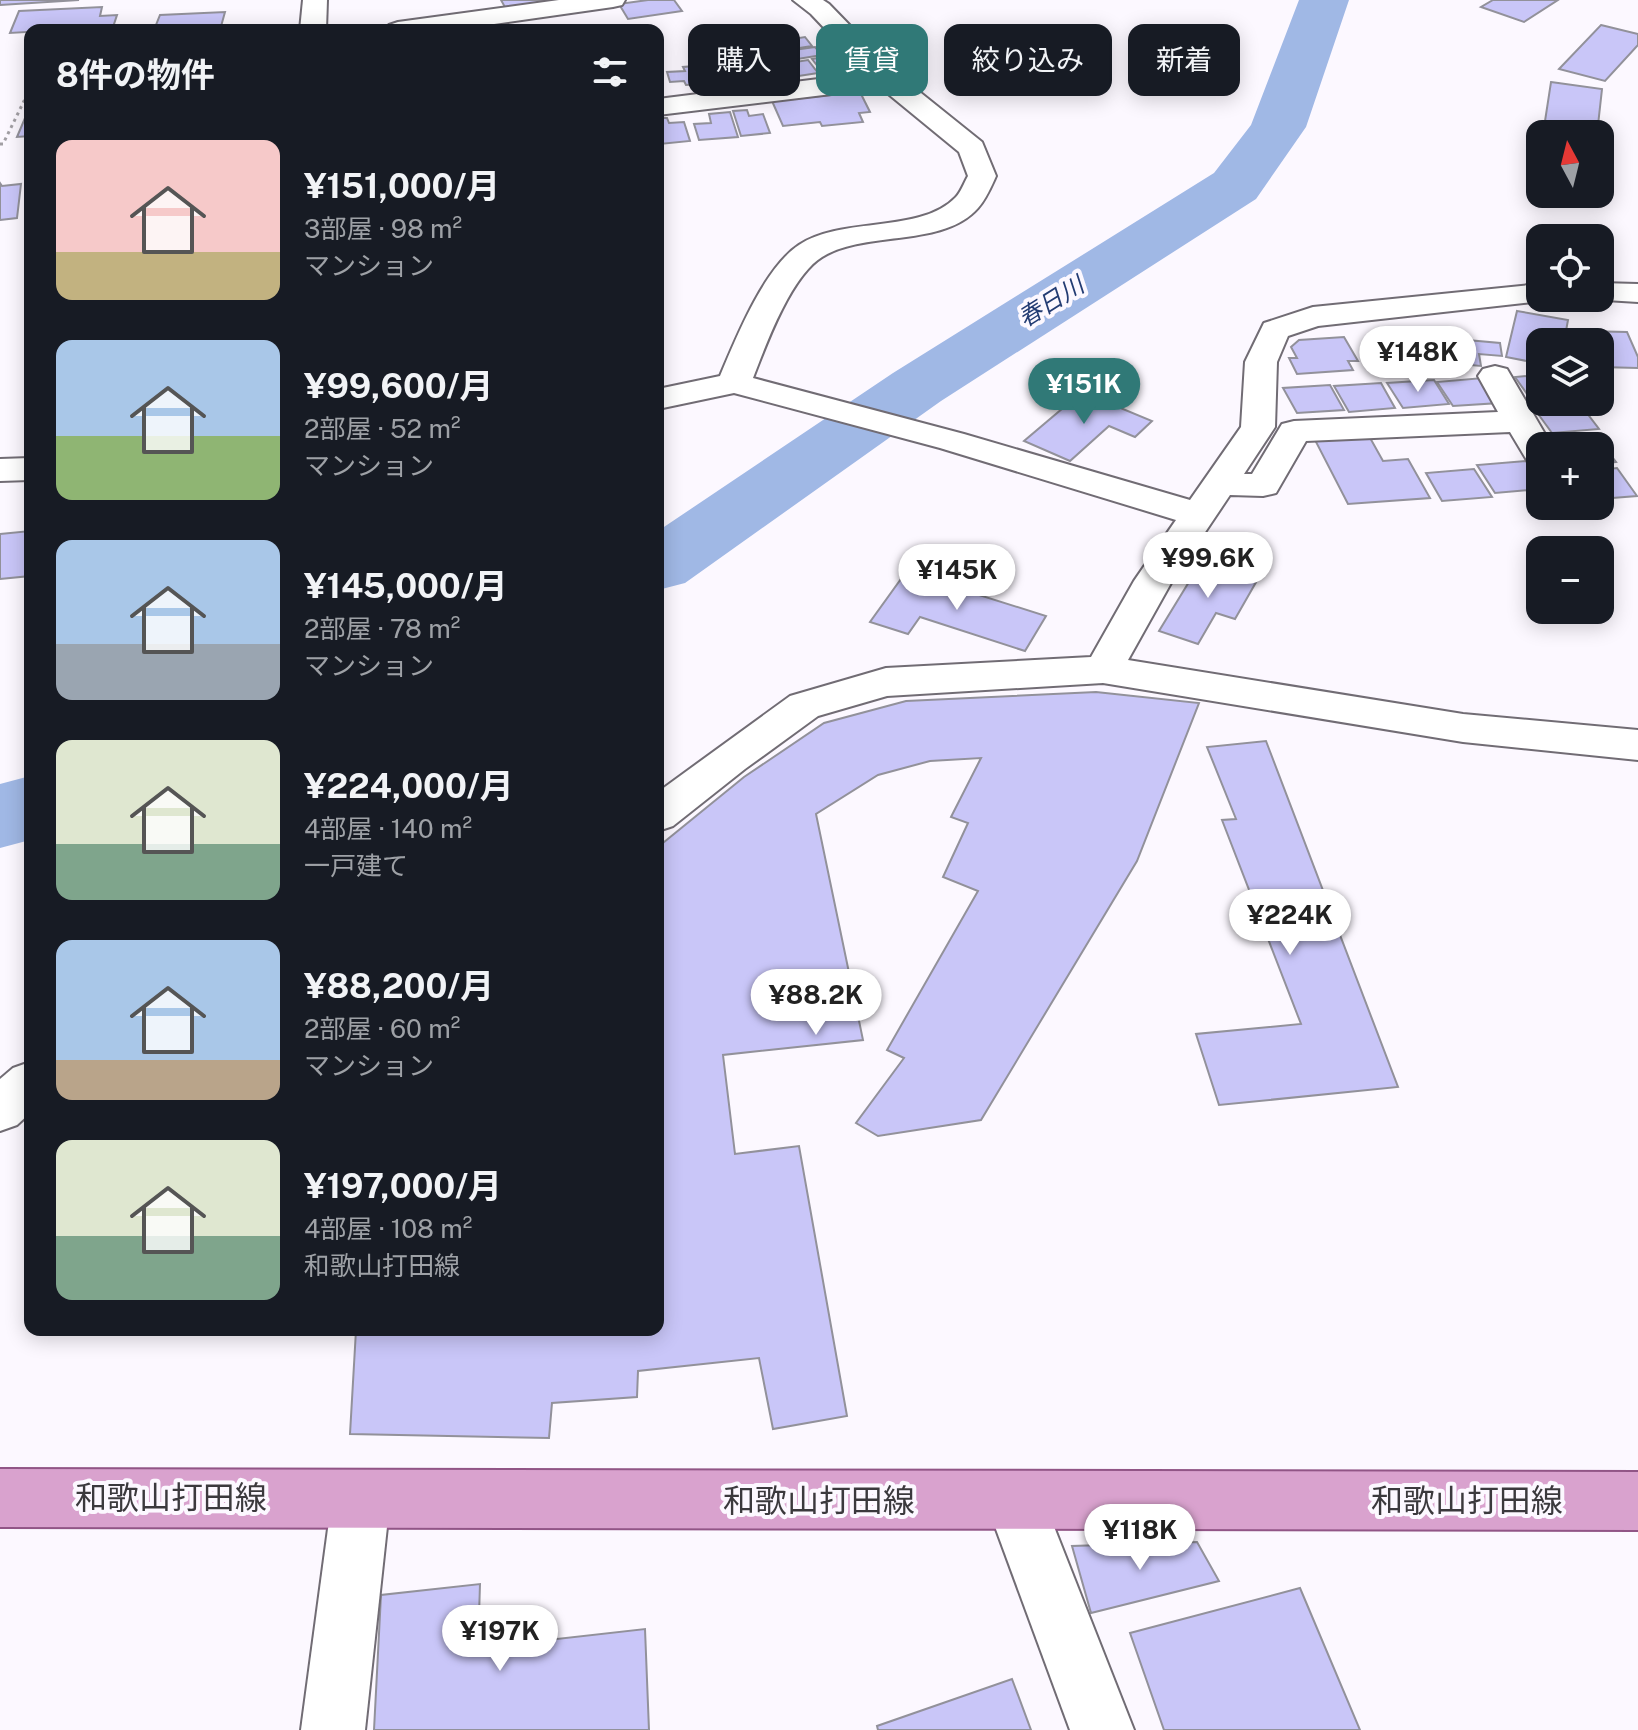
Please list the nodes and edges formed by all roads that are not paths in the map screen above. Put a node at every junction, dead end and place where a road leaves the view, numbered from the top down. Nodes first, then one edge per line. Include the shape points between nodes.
1 (315, 0) edge
2 (613, 0) edge
3 (805, 0) edge
4 (313, 24) edge
5 (441, 24) edge
6 (834, 24) edge
7 (816, 88) edge
8 (908, 96) edge
9 (664, 106) edge
10 (1614, 292) edge
11 (1638, 293) edge
12 (1526, 294) edge
13 (1495, 376) dead end
14 (734, 383) junction
15 (664, 398) edge
16 (1521, 421) junction
17 (1409, 426) junction
18 (1527, 432) edge
19 (1425, 457) dead end
20 (24, 469) edge
21 (0, 470) edge
22 (1221, 484) junction
23 (1200, 515) junction
24 (1103, 670) junction
25 (1638, 745) edge
26 (664, 810) edge
27 (24, 1088) edge
28 (0, 1110) edge
29 (0, 1498) edge
30 (361, 1499) junction
31 (1638, 1501) edge
32 (1015, 1502) junction
33 (333, 1730) edge
34 (1102, 1730) edge

1 - 4 street
2 - 5 street
3 - 6 street
7 - 9 street
8 - 14 street via 972,148 982,176 966,204 951,214 893,231 836,238 807,252 782,285
10 - 11 street
12 - 22 street via 1313,317 1275,330 1261,362 1258,427
13 - 16 street
14 - 15 street
14 - 23 street
16 - 17 street
16 - 18 street
17 - 19 street
17 - 22 street via 1294,431 1263,485
20 - 21 street
22 - 23 street
23 - 24 street via 1153,581
24 - 25 street via 1463,728
24 - 26 street via 886,682 804,706
27 - 28 street
29 - 30 main road, 和歌山打田線
30 - 32 main road, 和歌山打田線
30 - 33 street
31 - 32 main road, 和歌山打田線
32 - 34 street

